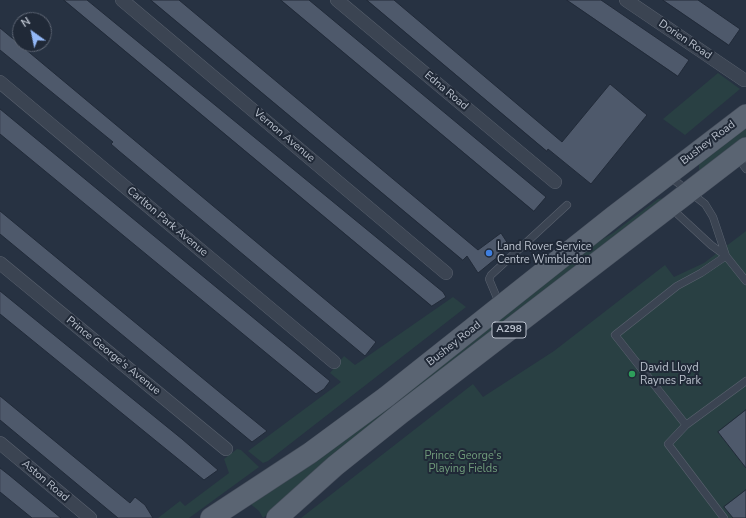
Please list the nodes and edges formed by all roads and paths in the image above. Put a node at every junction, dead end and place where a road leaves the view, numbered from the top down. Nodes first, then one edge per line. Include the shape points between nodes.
1 (122, 0) edge
2 (338, 0) edge
3 (626, 0) edge
4 (744, 80) dead end
5 (0, 82) edge
6 (746, 115) edge
7 (743, 157) edge
8 (667, 175) junction
9 (555, 182) dead end
10 (689, 192) junction
11 (567, 205) dead end
12 (670, 207) junction
13 (726, 256) junction
14 (0, 263) edge
15 (446, 273) dead end
16 (746, 281) edge
17 (501, 307) junction
18 (334, 362) dead end
19 (746, 381) edge
20 (686, 425) junction
21 (0, 443) edge
22 (226, 449) dead end
23 (237, 511) edge
24 (90, 518) edge
25 (211, 518) edge
26 (277, 518) edge
27 (724, 518) edge

1 - 15 street, Vernon Avenue
2 - 9 street, Edna Road
3 - 4 street, Dorien Road
5 - 18 street, Carlton Park Avenue
6 - 8 main road, Bushey Road / A298
7 - 10 main road, Bushey Road / A298
8 - 10 lane
8 - 17 main road, Bushey Road / A298
10 - 12 main road, Bushey Road / A298
10 - 13 lane via 705,204 713,217
11 - 17 lane via 491,275 489,279
12 - 13 lane
12 - 26 main road, Bushey Road / A298 via 400,414
13 - 16 lane
13 - 20 lane via 677,286 615,335
14 - 22 street, Prince George's Avenue
17 - 23 main road, Bushey Road / A298
19 - 20 lane
20 - 27 lane via 668,444
21 - 24 street, Aston Road
23 - 25 main road, Bushey Road / A298

